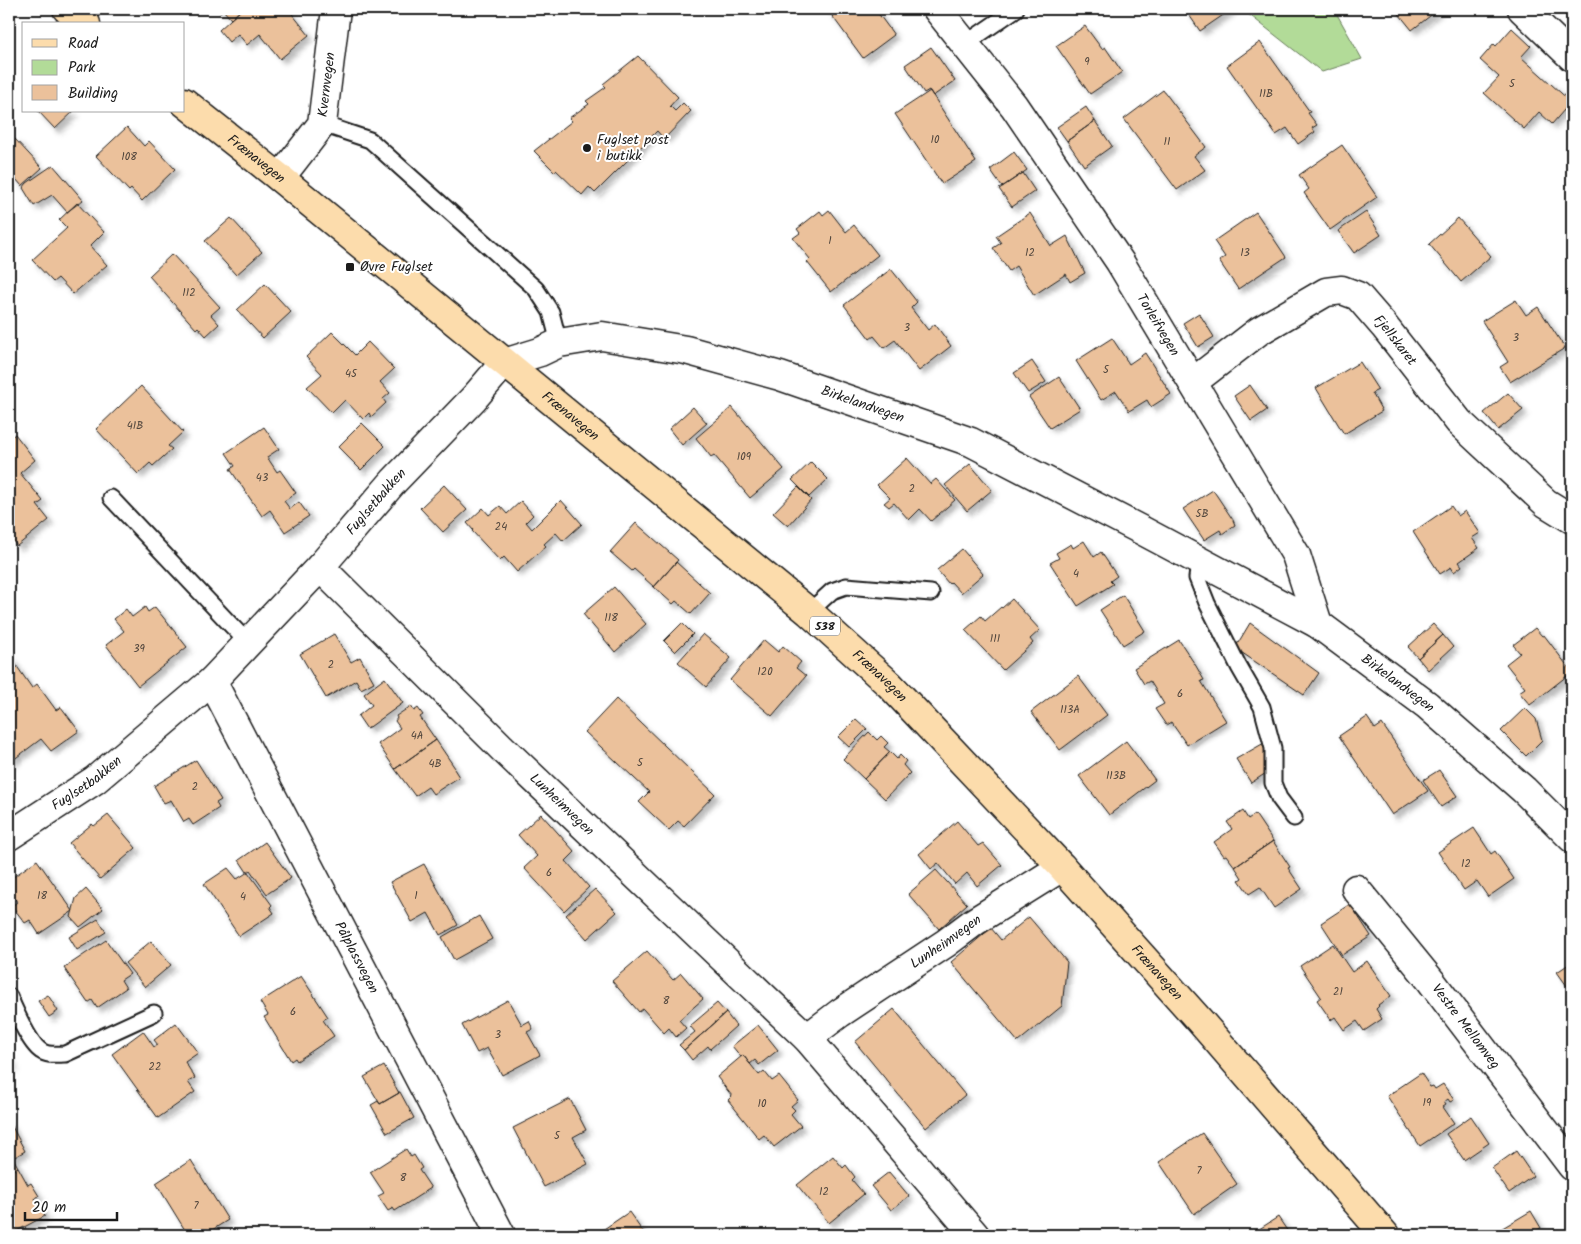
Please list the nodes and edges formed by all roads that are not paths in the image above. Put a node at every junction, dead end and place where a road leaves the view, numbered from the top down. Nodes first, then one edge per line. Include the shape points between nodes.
1 (67, 9) edge
2 (336, 9) edge
3 (937, 9) edge
4 (1016, 9) edge
5 (1522, 9) edge
6 (83, 22) edge
7 (965, 44) junction
8 (1572, 57) edge
9 (185, 103) edge
10 (322, 124) junction
11 (280, 178) junction
12 (559, 343) junction
13 (504, 363) junction
14 (1193, 382) junction
15 (111, 498) dead end
16 (1572, 519) edge
17 (1199, 561) junction
18 (320, 567) junction
19 (931, 593) dead end
20 (809, 612) junction
21 (1318, 624) junction
22 (248, 643) junction
23 (212, 681) junction
24 (1294, 818) dead end
25 (9, 836) edge
26 (1572, 838) edge
27 (1062, 866) junction
28 (1356, 889) dead end
29 (9, 996) edge
30 (154, 1013) dead end
31 (807, 1038) junction
32 (1572, 1166) edge
33 (501, 1235) edge
34 (975, 1235) edge
35 (1385, 1235) edge

1 - 6 main road
2 - 10 street, Kvernvegen
3 - 7 street, Torleifvegen
4 - 7 lane
5 - 8 street
7 - 14 street, Torleifvegen via 1014,106 1066,181
9 - 11 main road, Frænavegen / 538
10 - 11 street, Kvernvegen
10 - 12 lane via 370,140 536,289 551,312
11 - 13 main road, Frænavegen / 538
12 - 13 street, Birkelandvegen
12 - 17 street, Birkelandvegen via 602,336 686,350 780,376 971,442
13 - 18 street, Fuglsetbakken via 394,481
13 - 20 main road, Frænavegen / 538
14 - 16 street, Fjellskaret via 1258,331 1326,292 1342,290 1358,296 1459,422 1546,503
14 - 21 street, Torleifvegen via 1296,555
15 - 22 lane
17 - 21 street, Birkelandvegen
17 - 24 lane via 1197,578 1207,603 1262,707 1273,748 1273,783 1279,798
18 - 22 street, Fuglsetbakken
18 - 31 street, Lunheimvegen via 502,748
19 - 20 lane via 846,586 832,591
20 - 27 main road, Frænavegen / 538 via 889,684
21 - 26 street, Birkelandvegen via 1427,705 1524,790
22 - 23 street, Fuglsetbakken
23 - 25 street, Fuglsetbakken via 95,780
23 - 33 street, Pålplassvegen
27 - 31 street, Lunheimvegen via 840,1012
27 - 35 main road, Frænavegen / 538
28 - 32 street, Vestre Mellomveg via 1431,981
29 - 30 lane via 26,1031 41,1051 52,1055 65,1054
31 - 34 street, Lunheimvegen

